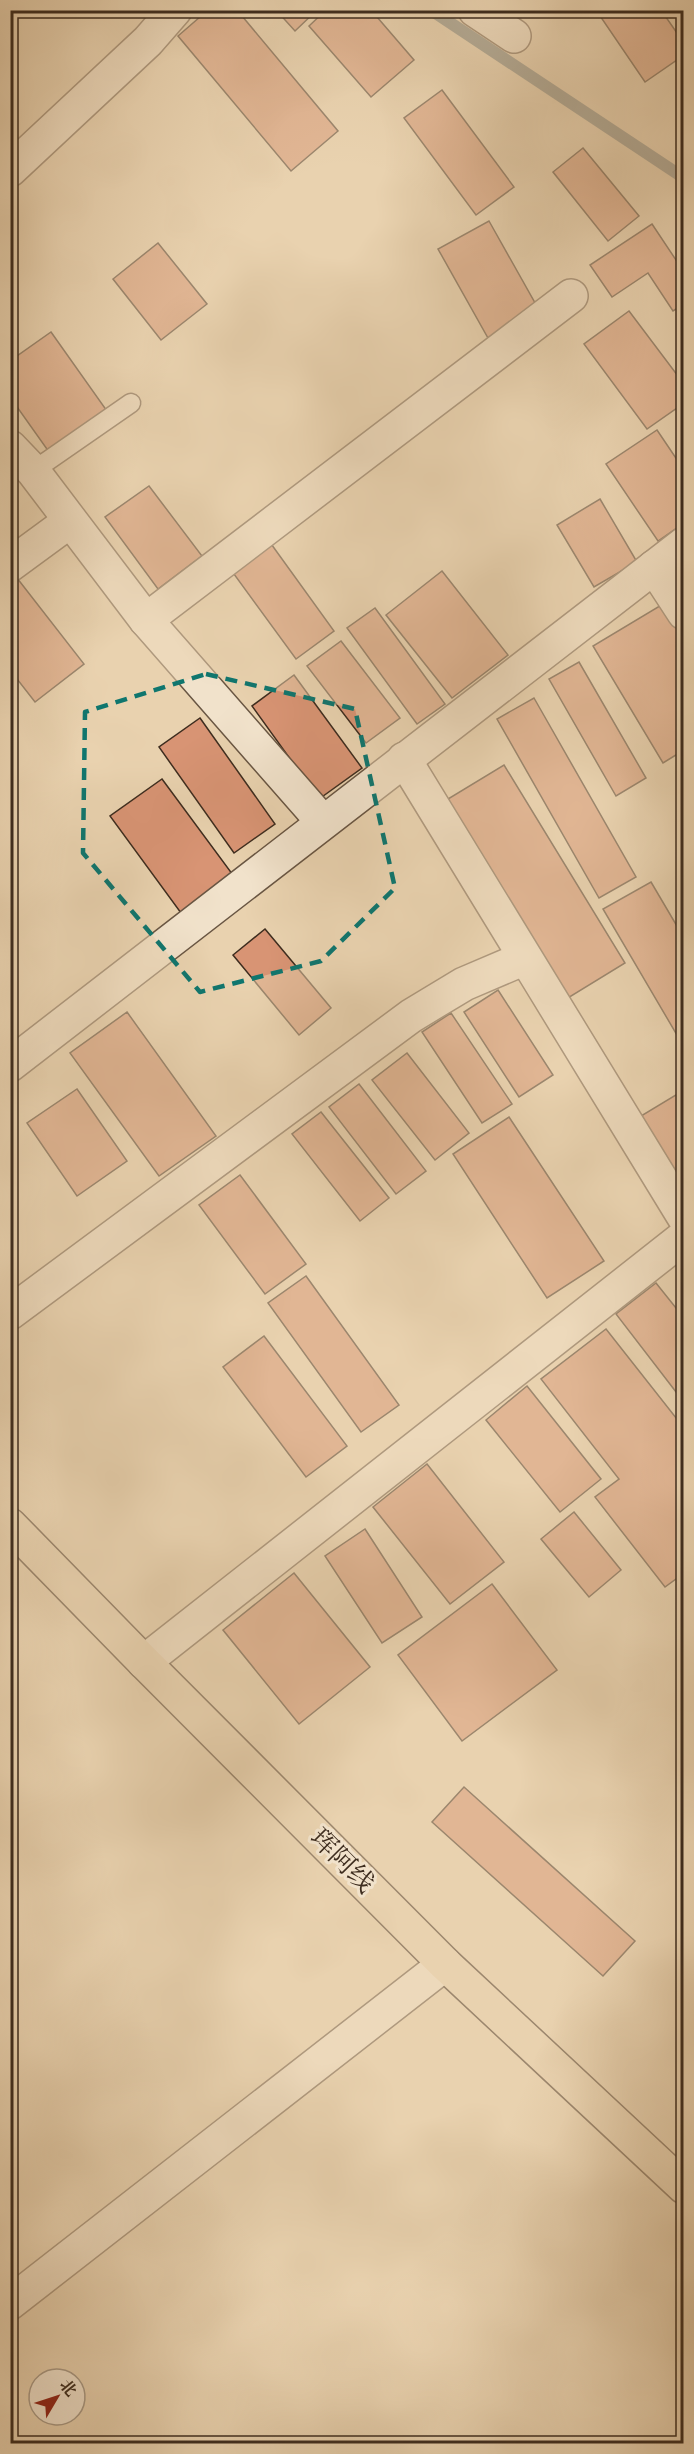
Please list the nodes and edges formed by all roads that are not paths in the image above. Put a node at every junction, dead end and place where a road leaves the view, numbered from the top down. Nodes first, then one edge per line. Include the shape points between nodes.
1 (175, 10) edge
2 (475, 10) edge
3 (514, 36) dead end
4 (10, 170) edge
5 (571, 296) dead end
6 (131, 403) dead end
7 (10, 447) edge
8 (33, 471) junction
9 (70, 521) junction
10 (684, 544) edge
11 (10, 564) edge
12 (654, 567) junction
13 (684, 613) edge
14 (146, 620) junction
15 (404, 759) junction
16 (323, 822) junction
17 (525, 958) junction
18 (10, 1065) edge
19 (684, 1216) edge
20 (684, 1237) edge
21 (10, 1313) edge
22 (10, 1525) edge
23 (144, 1662) junction
24 (445, 1964) junction
25 (684, 2187) edge
26 (10, 2302) edge

1 - 4 street via 148,41
2 - 3 street
5 - 14 street
6 - 8 lane
7 - 8 street
8 - 9 street
9 - 11 street
9 - 14 street
10 - 12 street
12 - 13 street
12 - 15 street
14 - 16 street
15 - 16 street
15 - 17 street
16 - 18 street
17 - 19 street
17 - 21 street via 464,984 411,1016
20 - 23 street
22 - 23 highway, 珲阿线
23 - 24 highway, 珲阿线
24 - 25 highway, 珲阿线
24 - 26 street

